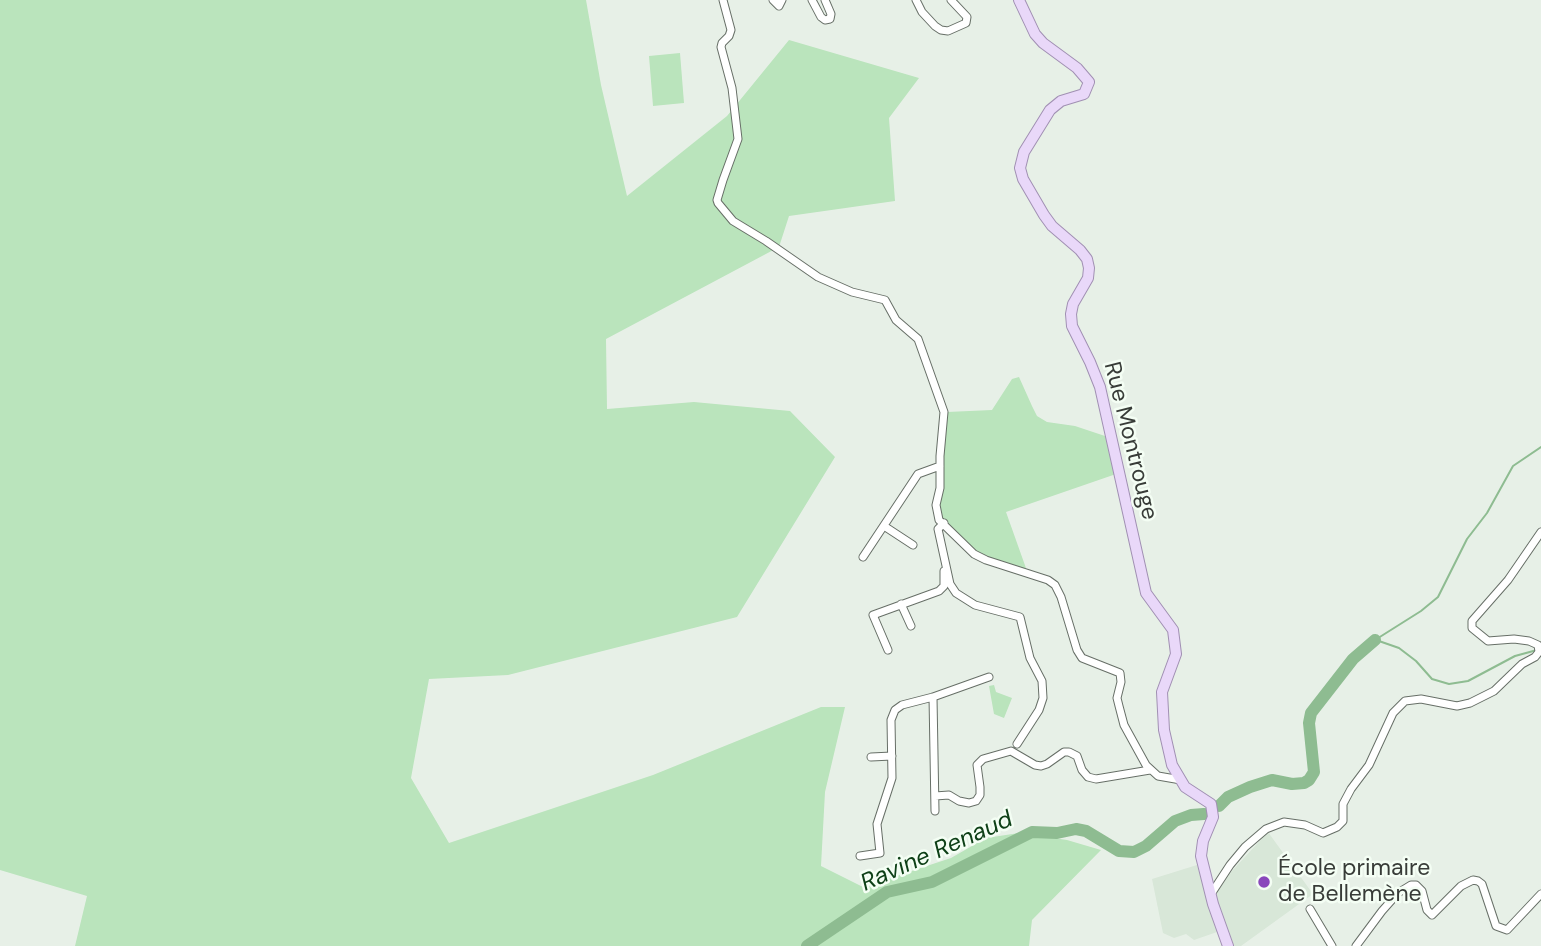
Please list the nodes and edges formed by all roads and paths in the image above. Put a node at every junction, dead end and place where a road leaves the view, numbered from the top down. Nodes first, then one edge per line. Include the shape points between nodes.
1 (723, 0) edge
2 (773, 0) edge
3 (782, 0) edge
4 (812, 0) edge
5 (825, 0) edge
6 (916, 0) edge
7 (951, 0) edge
8 (1019, 0) edge
9 (940, 466) junction
10 (944, 523) junction
11 (884, 526) junction
12 (1541, 533) edge
13 (913, 545) dead end
14 (863, 557) dead end
15 (946, 564) junction
16 (901, 604) junction
17 (911, 626) dead end
18 (888, 650) dead end
19 (989, 677) dead end
20 (933, 697) junction
21 (1017, 744) dead end
22 (892, 756) junction
23 (871, 757) dead end
24 (1150, 770) junction
25 (1181, 780) junction
26 (934, 796) junction
27 (935, 811) dead end
28 (860, 856) dead end
29 (1211, 894) junction
30 (1541, 894) edge
31 (1310, 909) dead end
32 (1228, 946) edge
33 (1332, 946) edge
34 (1356, 946) edge

1 - 9 street via 731,30 721,47 738,139 718,203 733,222 818,277 885,300 896,320 918,339 944,412
2 - 3 street via 779,6
4 - 5 street via 825,20 831,14
6 - 7 street via 935,26 948,31 966,23 967,17
8 - 25 main road, Rue Montrouge via 1035,34 1089,82 1084,94 1050,110 1024,152 1020,168 1044,215 1080,250 1089,268 1073,304 1072,326 1100,387 1141,578 1150,600 1173,630 1176,654 1162,705 1168,751
9 - 10 street via 936,514
9 - 11 street via 918,474
10 - 15 street via 938,529
10 - 24 street via 974,554 1055,585 1082,657 1120,673 1117,698 1124,725
11 - 13 street
11 - 14 street
12 - 29 street via 1472,621 1472,628 1488,641 1514,639 1538,645 1535,657 1494,691 1470,703 1405,701 1393,713 1370,765 1343,804 1343,821 1338,827 1323,833 1284,822 1266,829 1230,865
15 - 16 street via 942,589
15 - 21 street via 950,584 962,598 1022,621 1030,657 1042,681 1043,698
16 - 17 street
16 - 18 street via 873,615
19 - 20 street
20 - 22 street via 895,710
20 - 26 street
22 - 23 street
22 - 28 street via 890,790 877,824 880,853
24 - 25 street
24 - 26 street via 1097,779 1088,777 1077,756 1069,752 1041,766 1011,751 977,765 980,787 976,801
25 - 29 main road, Rue Montrouge via 1211,804 1213,817 1201,856
26 - 27 street
29 - 32 main road, Rue Montrouge
30 - 34 street via 1507,930 1496,926 1478,881 1461,886 1432,915 1422,891 1411,884 1382,911
31 - 33 street

